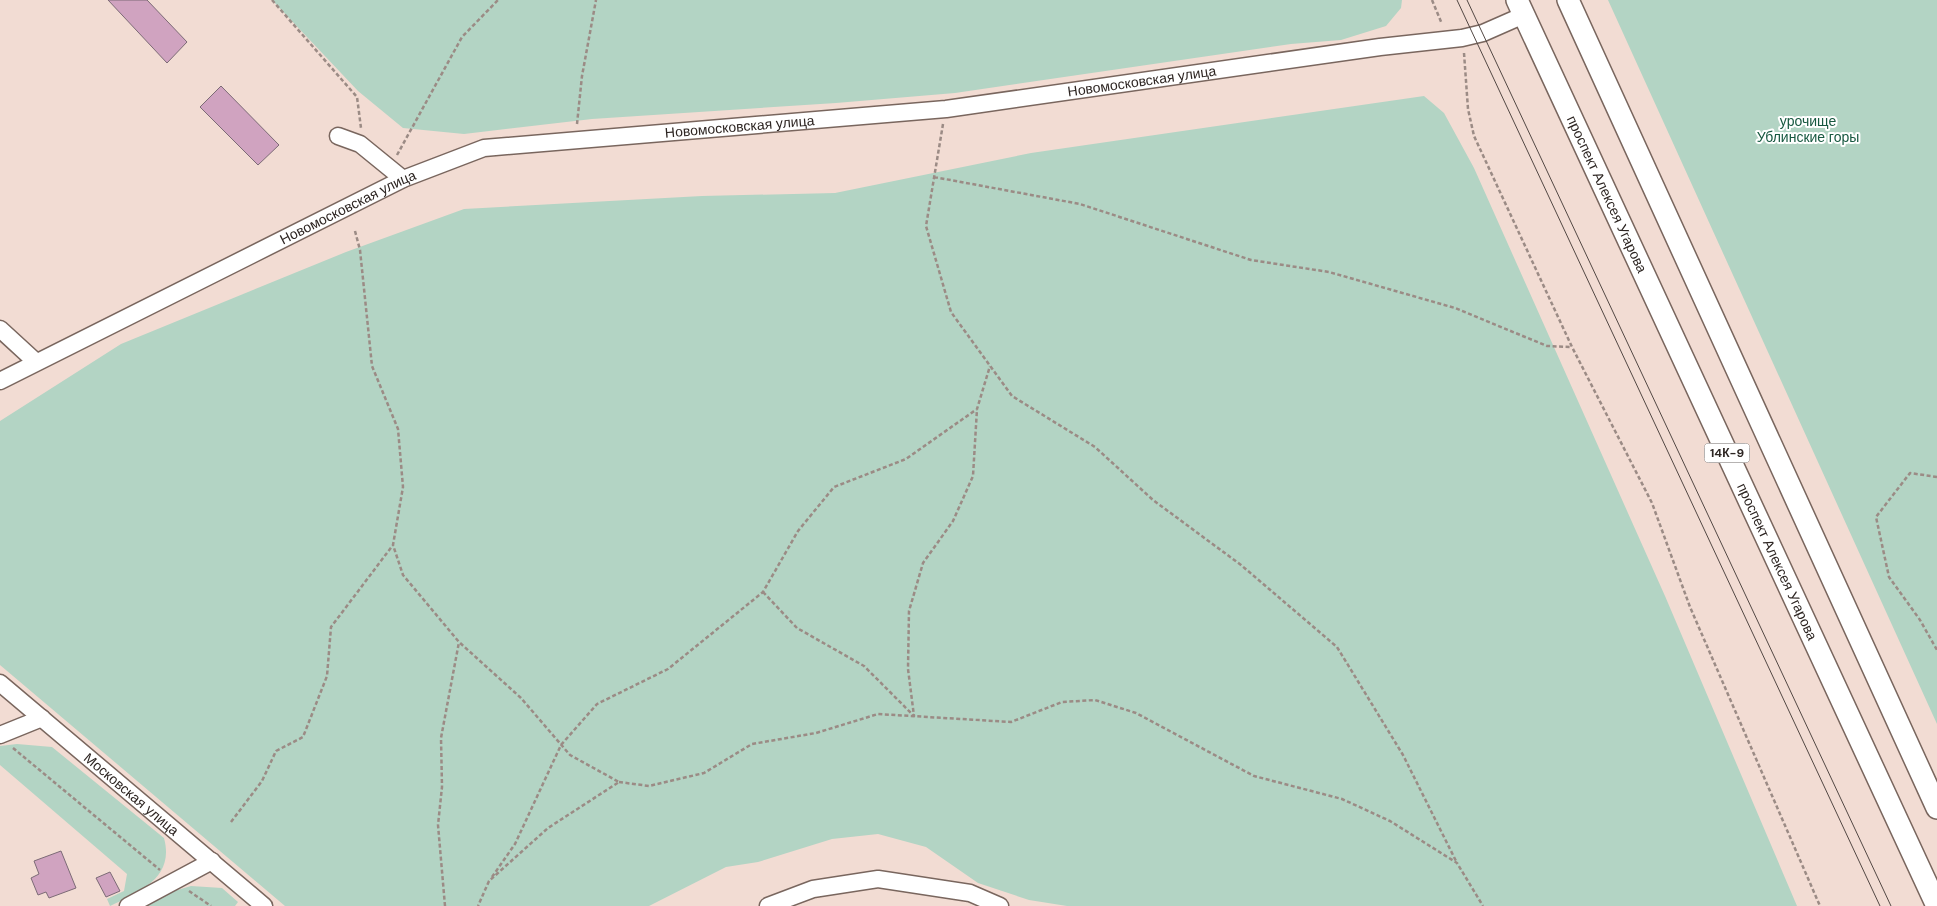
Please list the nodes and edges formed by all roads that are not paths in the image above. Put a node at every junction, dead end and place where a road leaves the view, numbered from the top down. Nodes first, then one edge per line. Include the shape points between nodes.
1 (1568, 0) edge
2 (1521, 7) edge
3 (338, 136) dead end
4 (403, 179) junction
5 (0, 329) edge
6 (36, 362) junction
7 (0, 381) edge
8 (0, 683) edge
9 (42, 718) junction
10 (4, 739) edge
11 (1937, 808) edge
12 (212, 861) junction
13 (128, 906) edge
14 (264, 906) edge
15 (768, 906) edge
16 (1000, 906) edge
17 (1937, 906) edge

1 - 11 main road
2 - 4 street, Новомосковская улица via 1482,32 1456,38 946,109 484,148
2 - 17 main road, проспект Алексея Угарова / 14К-9
3 - 4 street via 360,144
4 - 6 street, Новомосковская улица
5 - 6 street
6 - 7 street, Новомосковская улица
8 - 9 street, Московская улица
9 - 10 street
9 - 12 street, Московская улица
12 - 13 street
12 - 14 street, Московская улица
15 - 16 street via 813,889 878,878 970,893

